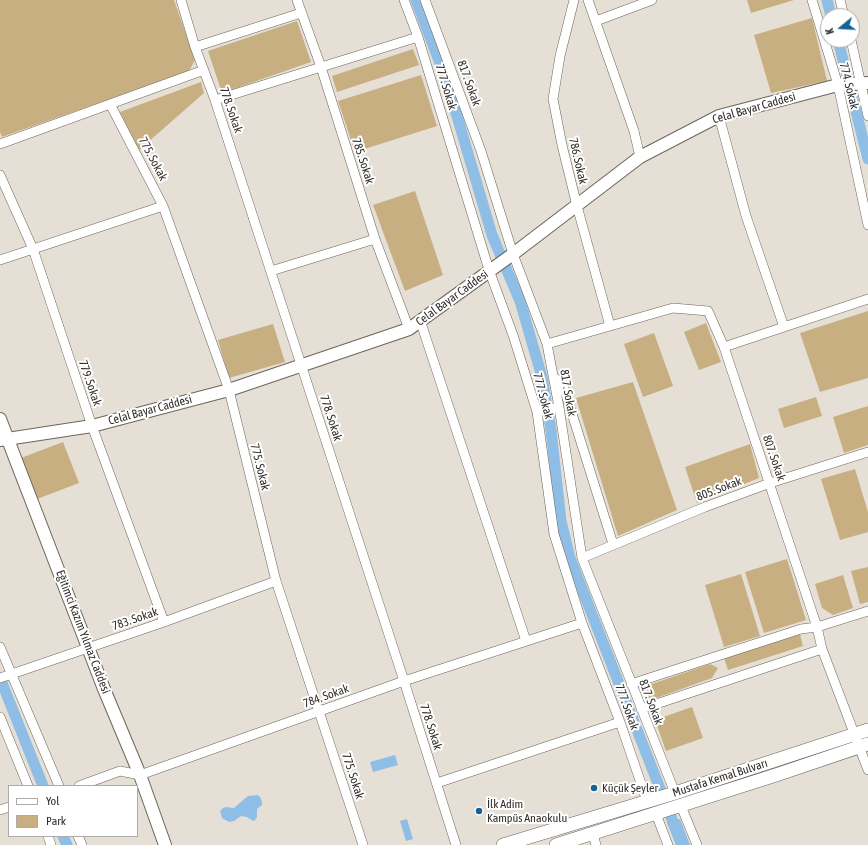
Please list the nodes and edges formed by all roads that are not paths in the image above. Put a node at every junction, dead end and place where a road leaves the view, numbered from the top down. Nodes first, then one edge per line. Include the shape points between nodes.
1 (181, 0) edge
2 (297, 0) edge
3 (404, 0) edge
4 (425, 0) edge
5 (574, 0) edge
6 (588, 0) edge
7 (652, 0) edge
8 (812, 0) edge
9 (301, 13) junction
10 (596, 21) junction
11 (418, 37) junction
12 (195, 47) junction
13 (854, 48) edge
14 (321, 67) junction
15 (204, 70) junction
16 (865, 84) edge
17 (838, 85) junction
18 (215, 100) junction
19 (110, 104) junction
20 (719, 116) junction
21 (868, 116) edge
22 (0, 144) edge
23 (640, 157) junction
24 (0, 175) edge
25 (163, 206) junction
26 (577, 206) junction
27 (868, 226) edge
28 (376, 239) junction
29 (33, 249) junction
30 (513, 254) junction
31 (0, 260) edge
32 (489, 270) junction
33 (271, 271) junction
34 (868, 299) edge
35 (420, 320) junction
36 (610, 326) junction
37 (784, 327) junction
38 (409, 329) junction
39 (547, 344) junction
40 (724, 347) junction
41 (301, 365) junction
42 (554, 377) junction
43 (229, 390) junction
44 (559, 407) junction
45 (537, 412) junction
46 (0, 419) edge
47 (92, 426) junction
48 (4, 439) edge
49 (868, 452) edge
50 (770, 483) junction
51 (613, 544) junction
52 (582, 558) junction
53 (276, 581) junction
54 (868, 611) edge
55 (164, 622) junction
56 (582, 623) junction
57 (817, 626) junction
58 (526, 641) junction
59 (0, 647) edge
60 (88, 647) junction
61 (822, 649) junction
62 (11, 674) junction
63 (0, 678) edge
64 (404, 681) junction
65 (631, 684) junction
66 (641, 709) junction
67 (319, 711) junction
68 (0, 717) edge
69 (620, 722) junction
70 (868, 730) edge
71 (855, 734) junction
72 (864, 745) edge
73 (868, 770) edge
74 (140, 775) junction
75 (436, 783) junction
76 (28, 785) edge
77 (59, 785) edge
78 (82, 785) edge
79 (674, 793) junction
80 (647, 801) junction
81 (681, 806) junction
82 (656, 814) junction
83 (594, 839) edge
84 (165, 845) edge
85 (363, 845) edge
86 (456, 845) edge
87 (503, 845) edge
88 (556, 845) edge
89 (668, 845) edge
90 (697, 845) edge

1 - 12 street, 778. Sokak
2 - 9 street, 785. Sokak
3 - 11 street, 777. Sokak
4 - 30 street, 817. Sokak via 481,151
5 - 26 street, 786. Sokak via 560,56 553,99
6 - 10 street
7 - 10 street
8 - 17 street, 774. Sokak
9 - 12 street
9 - 14 street, 785. Sokak
10 - 23 street via 634,131
11 - 14 street
11 - 32 street, 777. Sokak
12 - 15 street, 778. Sokak
13 - 16 street
14 - 18 street
14 - 28 street, 785. Sokak
15 - 18 street, 778. Sokak
15 - 19 street
16 - 17 street, Celal Bayar Caddesi
16 - 21 street
17 - 20 street, Celal Bayar Caddesi
17 - 27 street, 774. Sokak
18 - 33 street, 778. Sokak
19 - 22 street
19 - 25 street, 775. Sokak
20 - 23 street, Celal Bayar Caddesi
20 - 37 street via 746,216
23 - 26 street, Celal Bayar Caddesi
24 - 29 street, 779. Sokak
25 - 29 street
25 - 43 street, 775. Sokak
26 - 30 street, Celal Bayar Caddesi
26 - 36 street, 786. Sokak
28 - 33 street
28 - 38 street, 785. Sokak
29 - 31 street
29 - 47 street, 779. Sokak
30 - 32 street, Celal Bayar Caddesi
30 - 39 street, 817. Sokak
32 - 35 street, Celal Bayar Caddesi
32 - 45 street, 777. Sokak
33 - 41 street, 778. Sokak
34 - 37 street
35 - 38 street, Celal Bayar Caddesi
35 - 58 street
36 - 39 street, 807. Sokak
36 - 40 street, 807. Sokak via 673,308 708,310
37 - 40 street
38 - 41 street, Celal Bayar Caddesi
39 - 42 street, 817. Sokak
40 - 50 street, 807. Sokak
41 - 43 street, Celal Bayar Caddesi
41 - 64 street, 778. Sokak
42 - 44 street, 817. Sokak
42 - 51 street via 563,385
43 - 47 street, Celal Bayar Caddesi
43 - 53 street, 775. Sokak
44 - 45 street
44 - 52 street, 817. Sokak
45 - 56 street, 777. Sokak via 554,534
46 - 48 street, Eğitimci Kazım Yılmaz Caddesi
47 - 48 street, Celal Bayar Caddesi
47 - 55 street, 779. Sokak
48 - 60 street, Eğitimci Kazım Yılmaz Caddesi
49 - 50 street, 805. Sokak
50 - 51 street, 805. Sokak
50 - 57 street, 807. Sokak
51 - 52 street, 805. Sokak
52 - 65 street, 817. Sokak
53 - 55 street, 783. Sokak
53 - 67 street, 775. Sokak
54 - 57 street
55 - 60 street, 783. Sokak
56 - 58 street, 784. Sokak
56 - 69 street, 777. Sokak
57 - 61 street, 807. Sokak
57 - 65 street
58 - 64 street, 784. Sokak
59 - 62 street
60 - 62 street, 783. Sokak
60 - 74 street, Eğitimci Kazım Yılmaz Caddesi
61 - 66 street
61 - 71 street, 807. Sokak
62 - 63 street, 783. Sokak
62 - 77 street
64 - 67 street, 784. Sokak
64 - 75 street, 778. Sokak
65 - 66 street, 817. Sokak
66 - 79 street, 817. Sokak
67 - 74 street, 784. Sokak
67 - 85 street, 775. Sokak
68 - 76 street
69 - 75 street
69 - 80 street, 777. Sokak
70 - 71 main road, Mustafa Kemal Bulvarı
71 - 72 street, 807. Sokak
71 - 79 main road, Mustafa Kemal Bulvarı
72 - 73 street, 807. Sokak
72 - 81 main road, Mustafa Kemal Bulvarı
74 - 78 street via 120,771
74 - 84 street, Eğitimci Kazım Yılmaz Caddesi
75 - 86 street, 778. Sokak
79 - 80 main road, Mustafa Kemal Bulvarı
80 - 87 main road, Mustafa Kemal Bulvarı
81 - 82 main road, Mustafa Kemal Bulvarı
81 - 90 street
82 - 83 main road, Mustafa Kemal Bulvarı
82 - 89 street
83 - 88 main road, Mustafa Kemal Bulvarı

